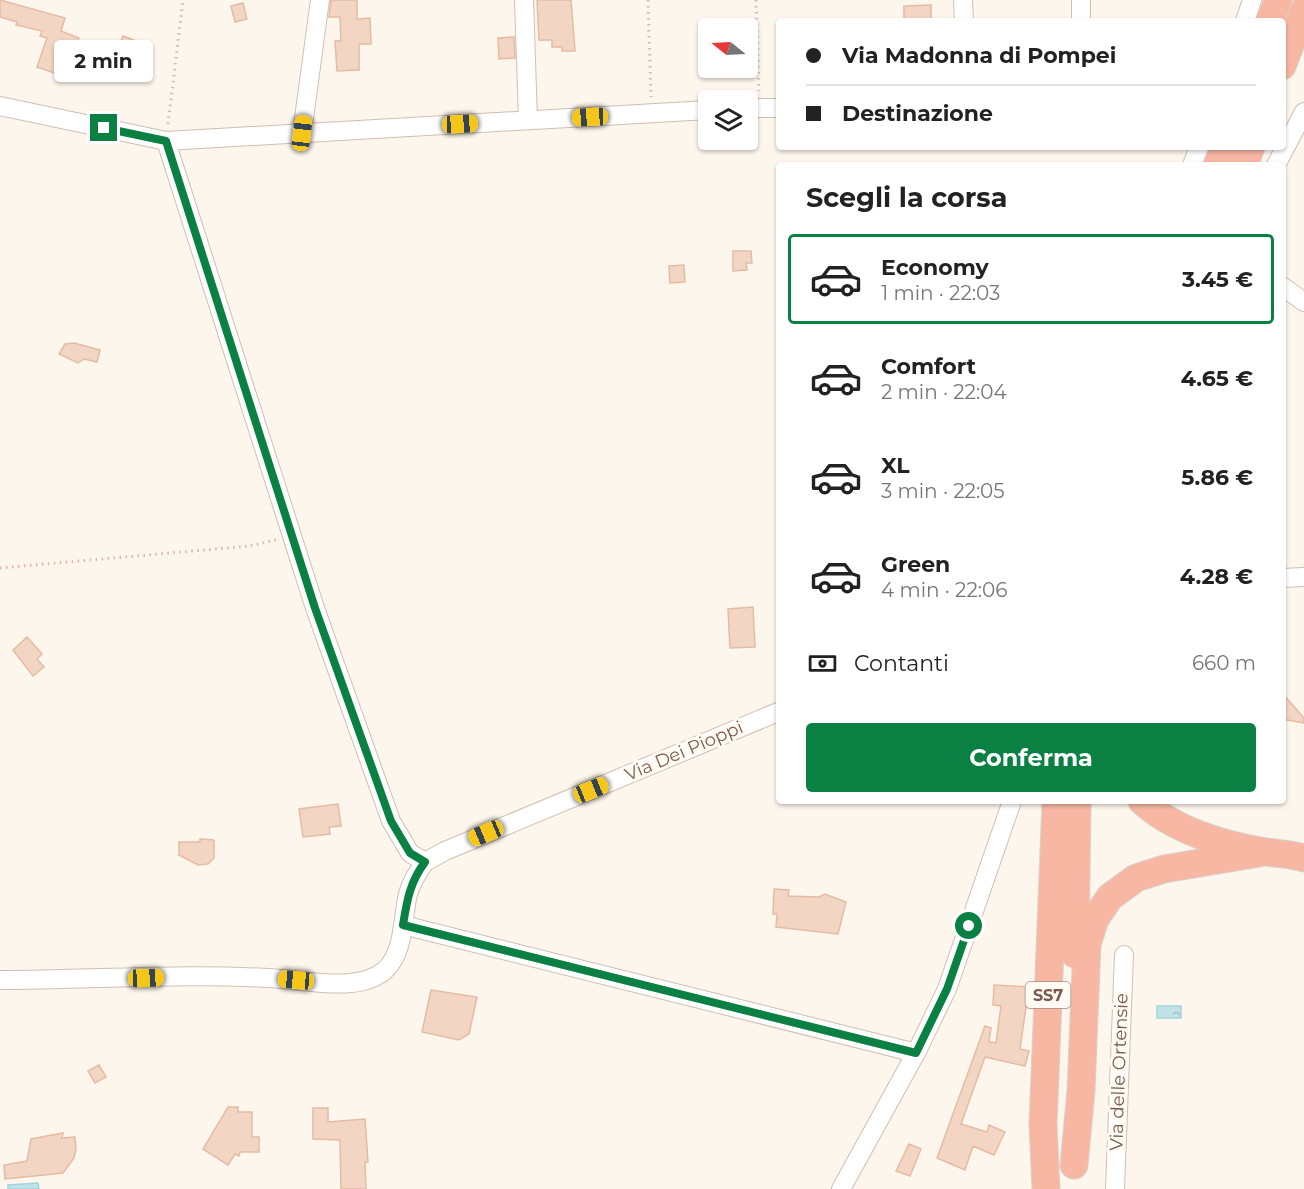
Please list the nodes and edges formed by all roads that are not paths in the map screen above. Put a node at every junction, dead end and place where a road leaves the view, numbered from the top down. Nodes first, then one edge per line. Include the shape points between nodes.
1 (320, 0) edge
2 (524, 0) edge
3 (963, 0) edge
4 (1081, 0) edge
5 (1252, 0) edge
6 (1278, 0) edge
7 (1304, 10) edge
8 (964, 18) edge
9 (1081, 18) edge
10 (1246, 18) edge
11 (1271, 18) edge
12 (1286, 56) edge
13 (0, 106) edge
14 (758, 108) edge
15 (776, 108) edge
16 (698, 111) edge
17 (1304, 112) edge
18 (528, 120) junction
19 (302, 133) junction
20 (166, 141) junction
21 (1286, 146) edge
22 (1286, 288) edge
23 (1304, 302) edge
24 (1304, 577) edge
25 (1286, 578) edge
26 (776, 713) edge
27 (1011, 804) edge
28 (1056, 804) edge
29 (1077, 804) edge
30 (1146, 804) edge
31 (1264, 852) junction
32 (1304, 858) edge
33 (425, 862) junction
34 (403, 925) junction
35 (1124, 955) dead end
36 (0, 980) edge
37 (916, 1053) junction
38 (1042, 1124) junction
39 (1074, 1177) edge
40 (841, 1189) edge
41 (1035, 1189) edge
42 (1046, 1189) edge
43 (1114, 1189) edge

1 - 19 street
2 - 18 street
3 - 8 street
4 - 9 street
5 - 10 street
6 - 11 highway
7 - 12 highway
13 - 20 street
14 - 15 street
16 - 18 street
17 - 21 street
18 - 19 street
19 - 20 street
20 - 33 street via 292,536 391,821 410,853
22 - 23 street
24 - 25 street
26 - 33 street, Via Dei Pioppi
27 - 37 street via 947,989
28 - 38 highway, SS7
29 - 39 highway, SS7
30 - 31 highway via 1171,824
31 - 32 highway
31 - 39 highway via 1164,869 1136,879 1110,897 1095,919 1087,944
33 - 34 street via 408,893
34 - 36 street via 398,949 385,970 363,980 329,982 230,976
34 - 37 street
35 - 43 street, Via delle Ortensie
37 - 40 street
38 - 41 highway
38 - 42 highway, SS7

